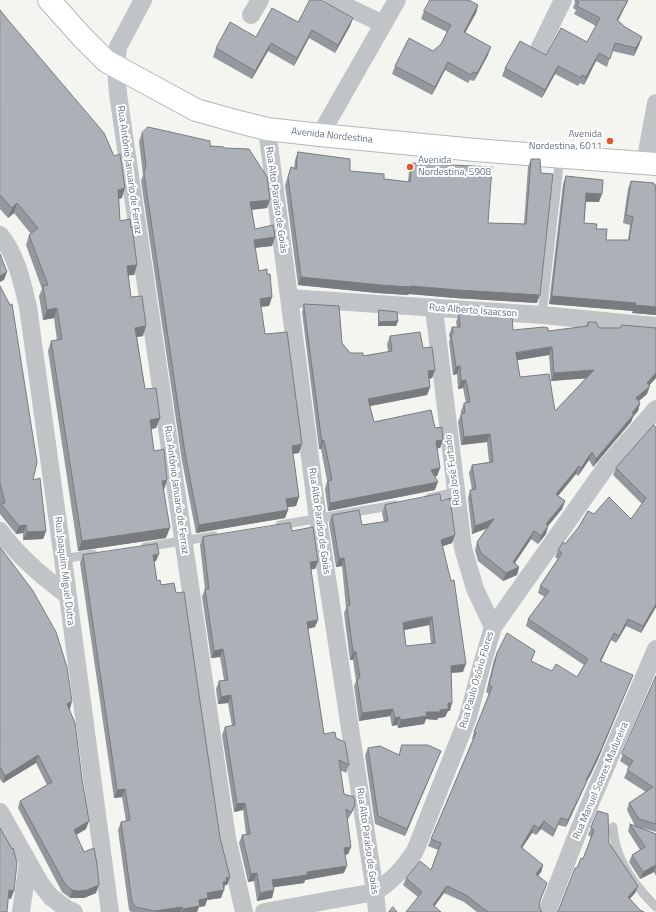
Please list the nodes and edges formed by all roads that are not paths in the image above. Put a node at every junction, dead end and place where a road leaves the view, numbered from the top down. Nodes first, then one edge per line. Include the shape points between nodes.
1 (49, 0) edge
2 (143, 0) edge
3 (334, 0) edge
4 (397, 0) edge
5 (563, 0) edge
6 (383, 24) junction
7 (540, 47) dead end
8 (116, 67) junction
9 (656, 103) edge
10 (266, 129) junction
11 (320, 135) junction
12 (560, 157) junction
13 (652, 162) edge
14 (0, 235) edge
15 (289, 298) junction
16 (434, 308) junction
17 (542, 315) junction
18 (656, 326) edge
19 (656, 409) edge
20 (456, 492) junction
21 (421, 500) edge
22 (406, 503) edge
23 (318, 519) junction
24 (274, 526) edge
25 (0, 531) edge
26 (221, 535) edge
27 (184, 541) junction
28 (138, 548) edge
29 (101, 553) edge
30 (63, 559) junction
31 (67, 595) junction
32 (493, 627) junction
33 (656, 650) edge
34 (0, 812) edge
35 (613, 827) dead end
36 (28, 862) junction
37 (375, 892) junction
38 (656, 907) edge
39 (21, 912) edge
40 (74, 912) edge
41 (110, 912) edge
42 (244, 912) edge
43 (264, 912) edge
44 (377, 912) edge
45 (546, 912) edge

1 - 8 main road, Avenida Nordestina via 106,61
2 - 8 street, Rua Antônio Januario de Ferraz via 118,47
3 - 6 street
4 - 6 street
5 - 7 street
6 - 11 street
8 - 10 main road, Avenida Nordestina via 196,110
8 - 27 street, Rua Antônio Januario de Ferraz via 121,122
9 - 13 street
10 - 11 main road, Avenida Nordestina
10 - 15 street, Rua Alto Paraíso de Goiás
11 - 12 main road, Avenida Nordestina
12 - 13 main road, Avenida Nordestina
12 - 17 lane
14 - 30 street, Rua Joaquim Miguel Dutra via 19,268 28,307
15 - 16 street, Rua Alberto Isaacson
15 - 23 street, Rua Alto Paraíso de Goiás
16 - 17 street, Rua Alberto Isaacson
16 - 20 street, Rua José Furtado
17 - 18 street, Rua Alberto Isaacson
19 - 32 street, Rua Paulo Osório Flores via 606,467
20 - 21 lane
20 - 32 street, Rua José Furtado via 468,567
22 - 23 lane
23 - 24 lane
23 - 37 street, Rua Alto Paraíso de Goiás
25 - 31 street via 22,558
26 - 27 lane
27 - 28 lane
27 - 42 street, Rua Antônio Januario de Ferraz via 227,838
29 - 30 lane
30 - 31 street, Rua Joaquim Miguel Dutra
31 - 41 street, Rua Joaquim Miguel Dutra
32 - 37 street, Rua Paulo Osório Flores via 468,717 415,851 395,877
33 - 45 street, Rua Manuel Soares Madureira
34 - 36 street
35 - 38 lane via 615,845 621,860 633,880
36 - 39 street
36 - 40 street via 51,897
37 - 43 street, Rua Paulo Osório Flores
37 - 44 street, Rua Alto Paraíso de Goiás

